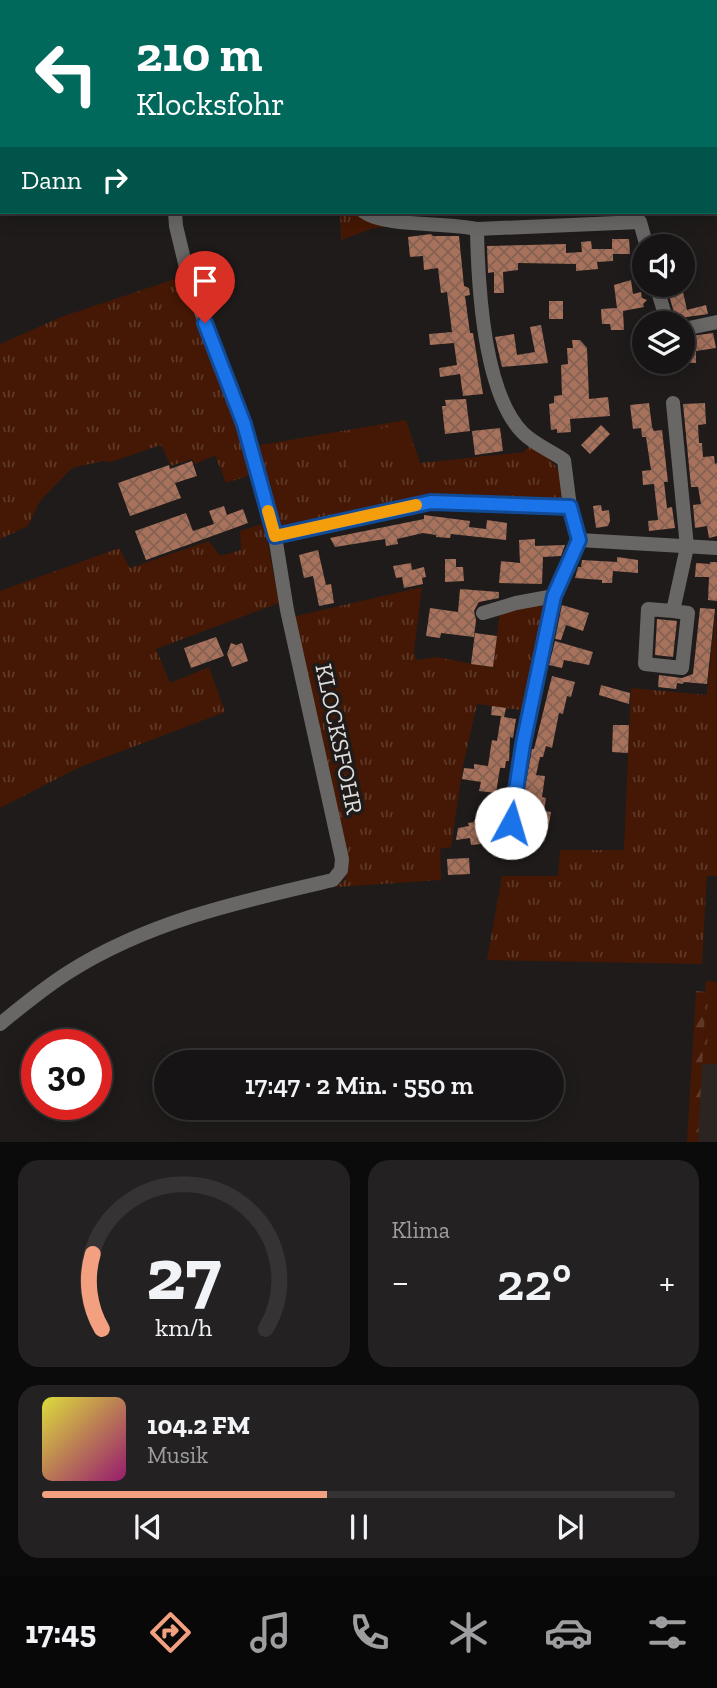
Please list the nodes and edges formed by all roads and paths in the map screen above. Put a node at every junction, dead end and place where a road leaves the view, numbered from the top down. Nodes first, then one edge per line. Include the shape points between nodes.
1 (176, 214) edge
2 (366, 214) edge
3 (641, 217) edge
4 (537, 219) edge
5 (478, 229) junction
6 (717, 322) edge
7 (695, 327) edge
8 (673, 404) dead end
9 (570, 507) junction
10 (275, 536) junction
11 (579, 540) junction
12 (687, 547) junction
13 (717, 548) edge
14 (554, 596) junction
15 (673, 611) junction
16 (483, 613) dead end
17 (511, 823) dead end
18 (0, 1024) edge

1 - 10 street via 188,280 244,424
2 - 5 street via 387,221
3 - 4 street
4 - 5 street
5 - 9 street via 491,366 508,412 523,433 564,460
6 - 7 street
8 - 12 street
9 - 10 street via 431,502
9 - 11 street
10 - 18 street, KLOCKSFOHR via 342,859 338,876 203,911 149,932 69,972
11 - 12 street
11 - 14 street
12 - 13 street
12 - 15 street
14 - 16 street
14 - 17 street
15 - 15 street via 688,613 682,668 645,664 648,609

